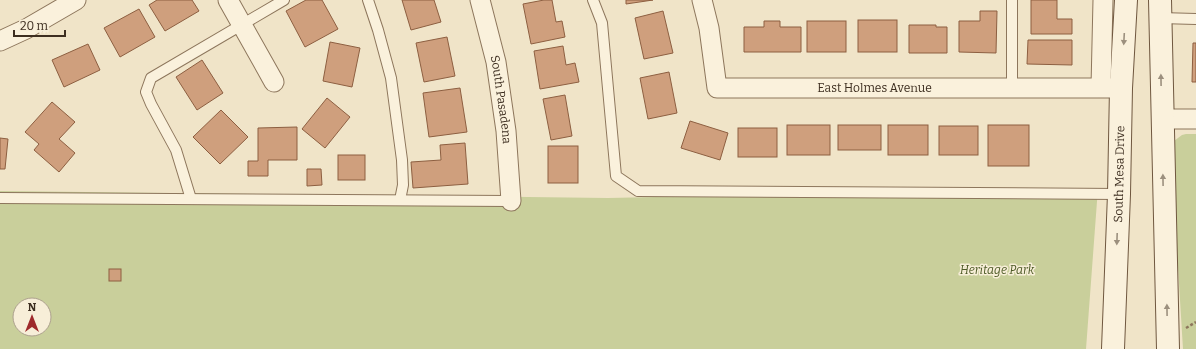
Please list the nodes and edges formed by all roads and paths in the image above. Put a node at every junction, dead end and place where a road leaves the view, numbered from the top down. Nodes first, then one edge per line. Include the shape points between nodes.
1 (76, 0) edge
2 (228, 0) edge
3 (284, 0) edge
4 (368, 0) edge
5 (480, 0) edge
6 (593, 0) edge
7 (702, 0) edge
8 (1012, 0) edge
9 (1103, 0) edge
10 (1126, 0) edge
11 (1160, 9) edge
12 (1196, 19) edge
13 (242, 24) junction
14 (0, 41) edge
15 (274, 82) dead end
16 (1012, 88) junction
17 (1111, 88) junction
18 (1162, 119) junction
19 (1196, 119) edge
20 (1119, 194) junction
21 (0, 198) edge
22 (192, 199) junction
23 (400, 200) junction
24 (511, 201) joint
25 (1196, 322) edge
26 (1184, 330) dead end
27 (1113, 349) edge
28 (1168, 349) edge

1 - 14 street
2 - 13 street
3 - 13 lane
4 - 23 lane via 391,78 402,160 403,185
5 - 24 street, South Pasadena via 496,62 506,131
6 - 20 lane via 602,23 616,176 638,191
7 - 16 street, East Holmes Avenue via 709,28 717,88
8 - 16 lane
9 - 17 street, South Mesa Drive
10 -> 17 main road, South Mesa Drive
11 - 12 lane
18 -> 11 main road
13 - 15 street
13 - 22 lane via 151,78 146,92 176,150
16 - 17 street, East Holmes Avenue
17 - 20 main road, South Mesa Drive
18 - 19 street
28 -> 18 main road
20 -> 27 main road, South Mesa Drive
21 - 22 lane
22 - 23 lane
23 - 24 lane
25 - 26 path

